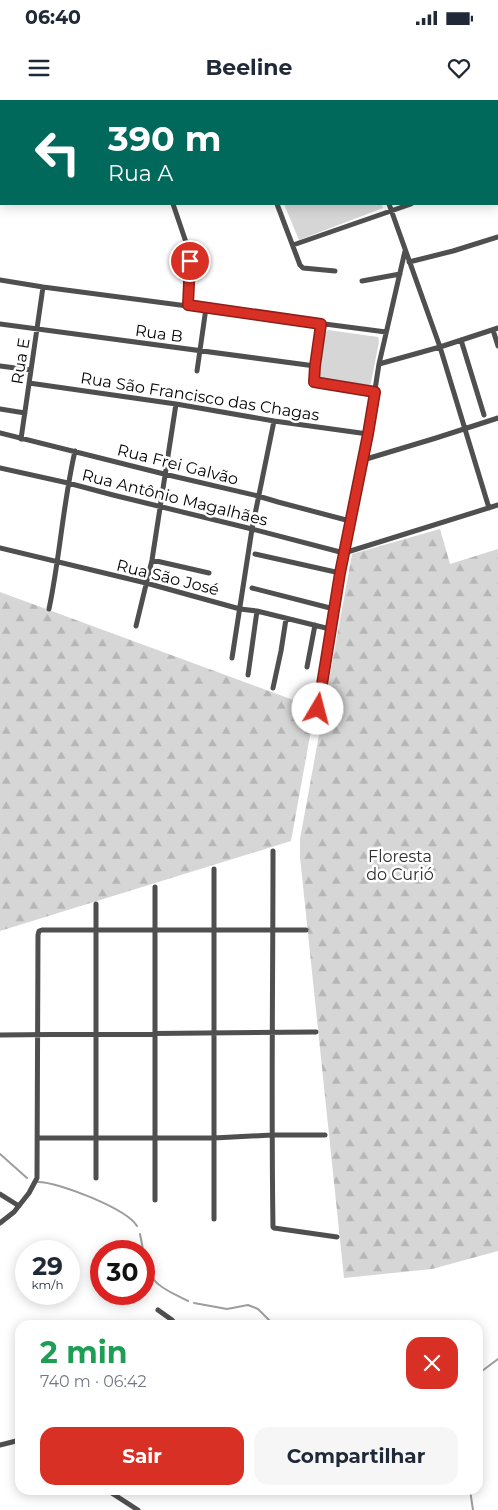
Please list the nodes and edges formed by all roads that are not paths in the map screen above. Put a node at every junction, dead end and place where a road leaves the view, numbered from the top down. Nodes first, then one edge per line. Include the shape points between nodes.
1 (173, 205) edge
2 (277, 205) edge
3 (390, 205) edge
4 (408, 205) edge
5 (392, 210) junction
6 (498, 237) edge
7 (292, 245) junction
8 (405, 251) junction
9 (409, 262) junction
10 (335, 271) dead end
11 (400, 274) junction
12 (0, 280) edge
13 (362, 281) dead end
14 (43, 287) junction
15 (188, 305) junction
16 (206, 308) junction
17 (0, 324) edge
18 (321, 324) junction
19 (38, 328) junction
20 (496, 329) edge
21 (386, 332) junction
22 (461, 340) junction
23 (498, 346) edge
24 (440, 347) junction
25 (200, 351) junction
26 (379, 364) junction
27 (0, 366) edge
28 (315, 366) junction
29 (31, 370) junction
30 (197, 371) dead end
31 (29, 383) junction
32 (375, 392) junction
33 (176, 404) junction
34 (0, 410) edge
35 (25, 413) junction
36 (484, 415) dead end
37 (498, 418) edge
38 (274, 421) junction
39 (464, 428) junction
40 (0, 433) edge
41 (368, 434) junction
42 (21, 439) junction
43 (75, 451) junction
44 (363, 460) junction
45 (0, 468) edge
46 (164, 474) junction
47 (68, 483) junction
48 (258, 496) junction
49 (498, 505) edge
50 (160, 506) junction
51 (489, 508) junction
52 (350, 521) junction
53 (252, 529) junction
54 (0, 548) edge
55 (344, 553) junction
56 (255, 554) dead end
57 (152, 560) junction
58 (58, 563) junction
59 (209, 573) dead end
60 (340, 573) junction
61 (146, 583) junction
62 (252, 588) dead end
63 (49, 609) dead end
64 (240, 609) junction
65 (334, 609) junction
66 (257, 611) junction
67 (286, 619) junction
68 (315, 625) junction
69 (136, 626) dead end
70 (330, 629) junction
71 (232, 658) dead end
72 (307, 667) dead end
73 (248, 675) dead end
74 (273, 688) dead end
75 (318, 709) dead end
76 (273, 851) dead end
77 (214, 869) dead end
78 (155, 887) dead end
79 (96, 904) dead end
80 (96, 930) junction
81 (155, 930) junction
82 (214, 930) junction
83 (273, 930) junction
84 (306, 930) dead end
85 (273, 1032) junction
86 (316, 1032) dead end
87 (214, 1033) junction
88 (96, 1034) junction
89 (155, 1034) junction
90 (0, 1035) edge
91 (36, 1035) junction
92 (272, 1135) junction
93 (325, 1135) dead end
94 (38, 1138) junction
95 (96, 1138) junction
96 (155, 1138) junction
97 (214, 1138) junction
98 (96, 1178) dead end
99 (0, 1194) edge
100 (155, 1200) dead end
101 (19, 1206) junction
102 (7, 1216) junction
103 (0, 1218) edge
104 (214, 1219) dead end
105 (0, 1223) edge
106 (337, 1237) dead end
107 (158, 1310) dead end
108 (172, 1320) edge
109 (15, 1441) edge
110 (0, 1445) edge
111 (115, 1495) edge
112 (138, 1510) edge

1 - 15 street via 190,254
2 - 7 street
3 - 5 street
4 - 5 street
5 - 7 street
5 - 8 street
6 - 9 street
7 - 10 street via 303,268
8 - 9 street
8 - 11 street
9 - 24 street
11 - 13 street
11 - 21 street
12 - 14 street
14 - 15 street
14 - 19 street, Rua E
15 - 16 street
16 - 18 street
16 - 25 street
17 - 19 street, Rua B
18 - 21 street
18 - 28 street
19 - 25 street, Rua B
19 - 29 street, Rua E
20 - 22 street
20 - 23 street
21 - 26 street
22 - 24 street
22 - 36 street
24 - 26 street
24 - 39 street
25 - 28 street, Rua B
25 - 30 street
26 - 32 street
27 - 29 street
28 - 32 street via 314,381 317,384
29 - 31 street, Rua E
31 - 33 street, Rua São Francisco das Chagas
31 - 35 street, Rua E
32 - 41 street
33 - 38 street, Rua São Francisco das Chagas
33 - 46 street
34 - 35 street
35 - 42 street, Rua E
37 - 39 street
38 - 41 street, Rua São Francisco das Chagas
38 - 48 street
39 - 44 street
39 - 51 street
40 - 42 street, Rua Frei Galvão
41 - 44 street
42 - 43 street, Rua Frei Galvão
43 - 46 street, Rua Frei Galvão
43 - 47 street
44 - 52 street
45 - 47 street, Rua Antônio Magalhães
46 - 48 street, Rua Frei Galvão
46 - 50 street
47 - 50 street, Rua Antônio Magalhães
47 - 58 street
48 - 52 street, Rua Frei Galvão
48 - 53 street
49 - 51 street
50 - 53 street, Rua Antônio Magalhães
50 - 57 street
51 - 55 street
52 - 55 street
53 - 55 street, Rua Antônio Magalhães
53 - 64 street
54 - 58 street, Rua São José
55 - 60 street
56 - 60 street
57 - 59 street
57 - 61 street
58 - 61 street, Rua São José
58 - 63 street
60 - 65 street
61 - 64 street, Rua São José
61 - 69 street
62 - 65 street
64 - 66 street, Rua São José
64 - 71 street
65 - 70 street
66 - 67 street, Rua São José
66 - 73 street
67 - 68 street, Rua São José
67 - 74 street
68 - 70 street, Rua São José
68 - 72 street
70 - 75 street
76 - 83 street
77 - 82 street
78 - 81 street
79 - 80 street
80 - 81 street
80 - 88 street
80 - 91 street via 38,932
81 - 82 street
81 - 89 street
82 - 83 street
82 - 87 street
83 - 84 street
83 - 85 street
85 - 86 street
85 - 87 street
85 - 92 street
87 - 89 street
87 - 97 street
88 - 89 street
88 - 91 street
88 - 95 street
89 - 96 street
90 - 91 street
91 - 94 street
92 - 93 street
92 - 97 street
92 - 106 street via 274,1228
94 - 95 street
94 - 101 street via 37,1178
95 - 96 street
95 - 98 street
96 - 97 street
96 - 100 street
97 - 104 street
99 - 101 street
101 - 102 street
102 - 103 street
102 - 105 street
107 - 108 street
109 - 110 street
111 - 112 street

